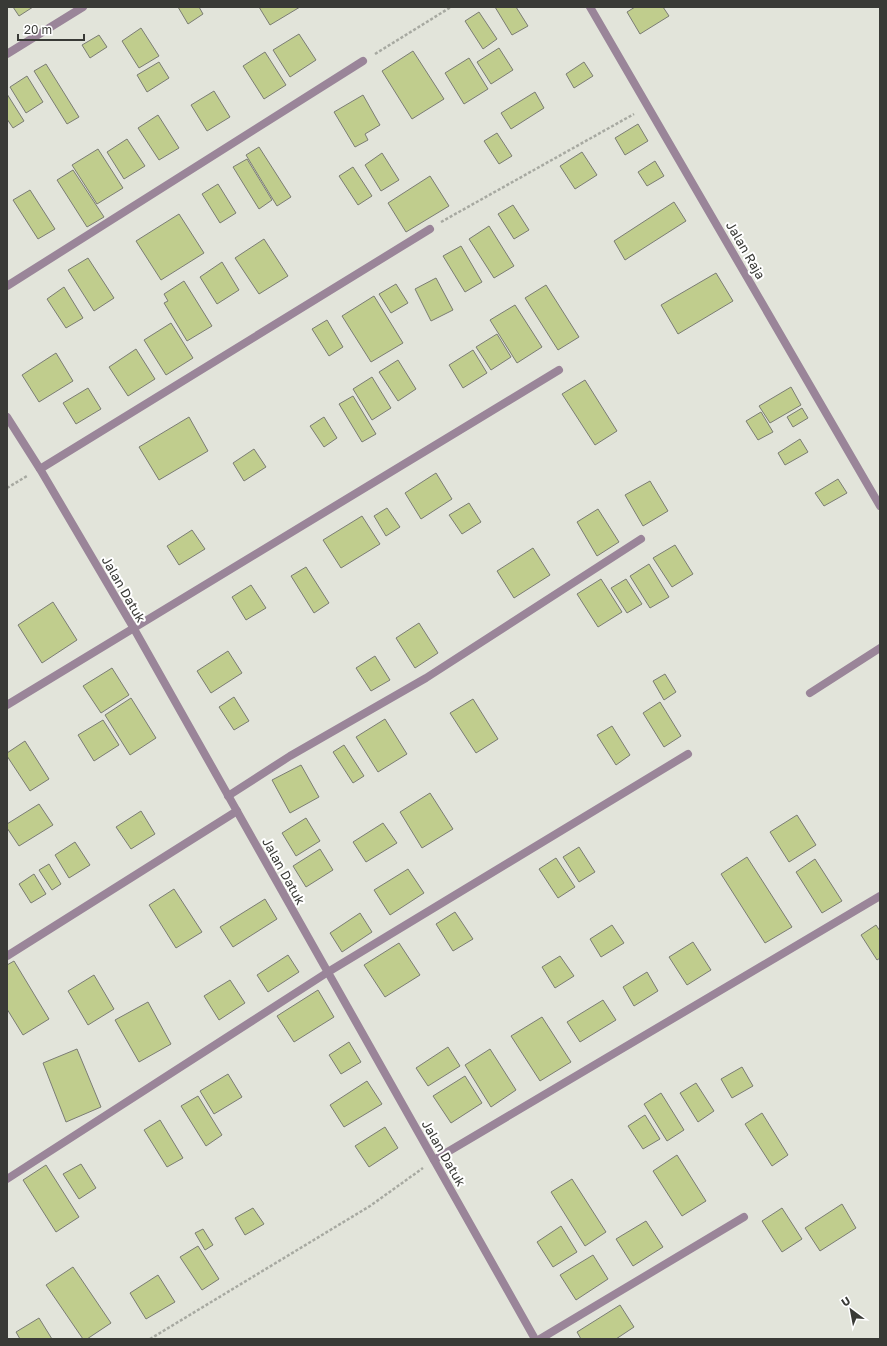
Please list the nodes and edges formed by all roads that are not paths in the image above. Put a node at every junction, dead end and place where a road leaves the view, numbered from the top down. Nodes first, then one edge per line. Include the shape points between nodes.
1 (83, 7) edge
2 (590, 7) edge
3 (7, 54) edge
4 (363, 61) road end
5 (430, 228) road end
6 (7, 286) edge
7 (559, 370) dead end
8 (7, 417) edge
9 (40, 469) junction
10 (880, 506) edge
11 (641, 539) dead end
12 (133, 627) junction
13 (880, 648) edge
14 (810, 693) dead end
15 (7, 705) edge
16 (688, 754) dead end
17 (228, 796) junction
18 (236, 811) junction
19 (880, 896) edge
20 (7, 956) edge
21 (328, 972) junction
22 (434, 1160) junction
23 (7, 1179) edge
24 (744, 1216) dead end
25 (535, 1339) edge
26 (540, 1339) edge

1 - 3 street
2 - 10 street, Jalan Raja
4 - 6 street
5 - 9 street
7 - 12 street
8 - 9 street, Jalan Datuk
9 - 12 street, Jalan Datuk
11 - 17 street via 426,678 290,756
12 - 15 street
12 - 17 street, Jalan Datuk
13 - 14 street
16 - 21 street
17 - 18 street, Jalan Datuk
18 - 20 street
18 - 21 street, Jalan Datuk
19 - 22 street
21 - 22 street, Jalan Datuk
21 - 23 street
22 - 25 street, Jalan Datuk
24 - 26 street

